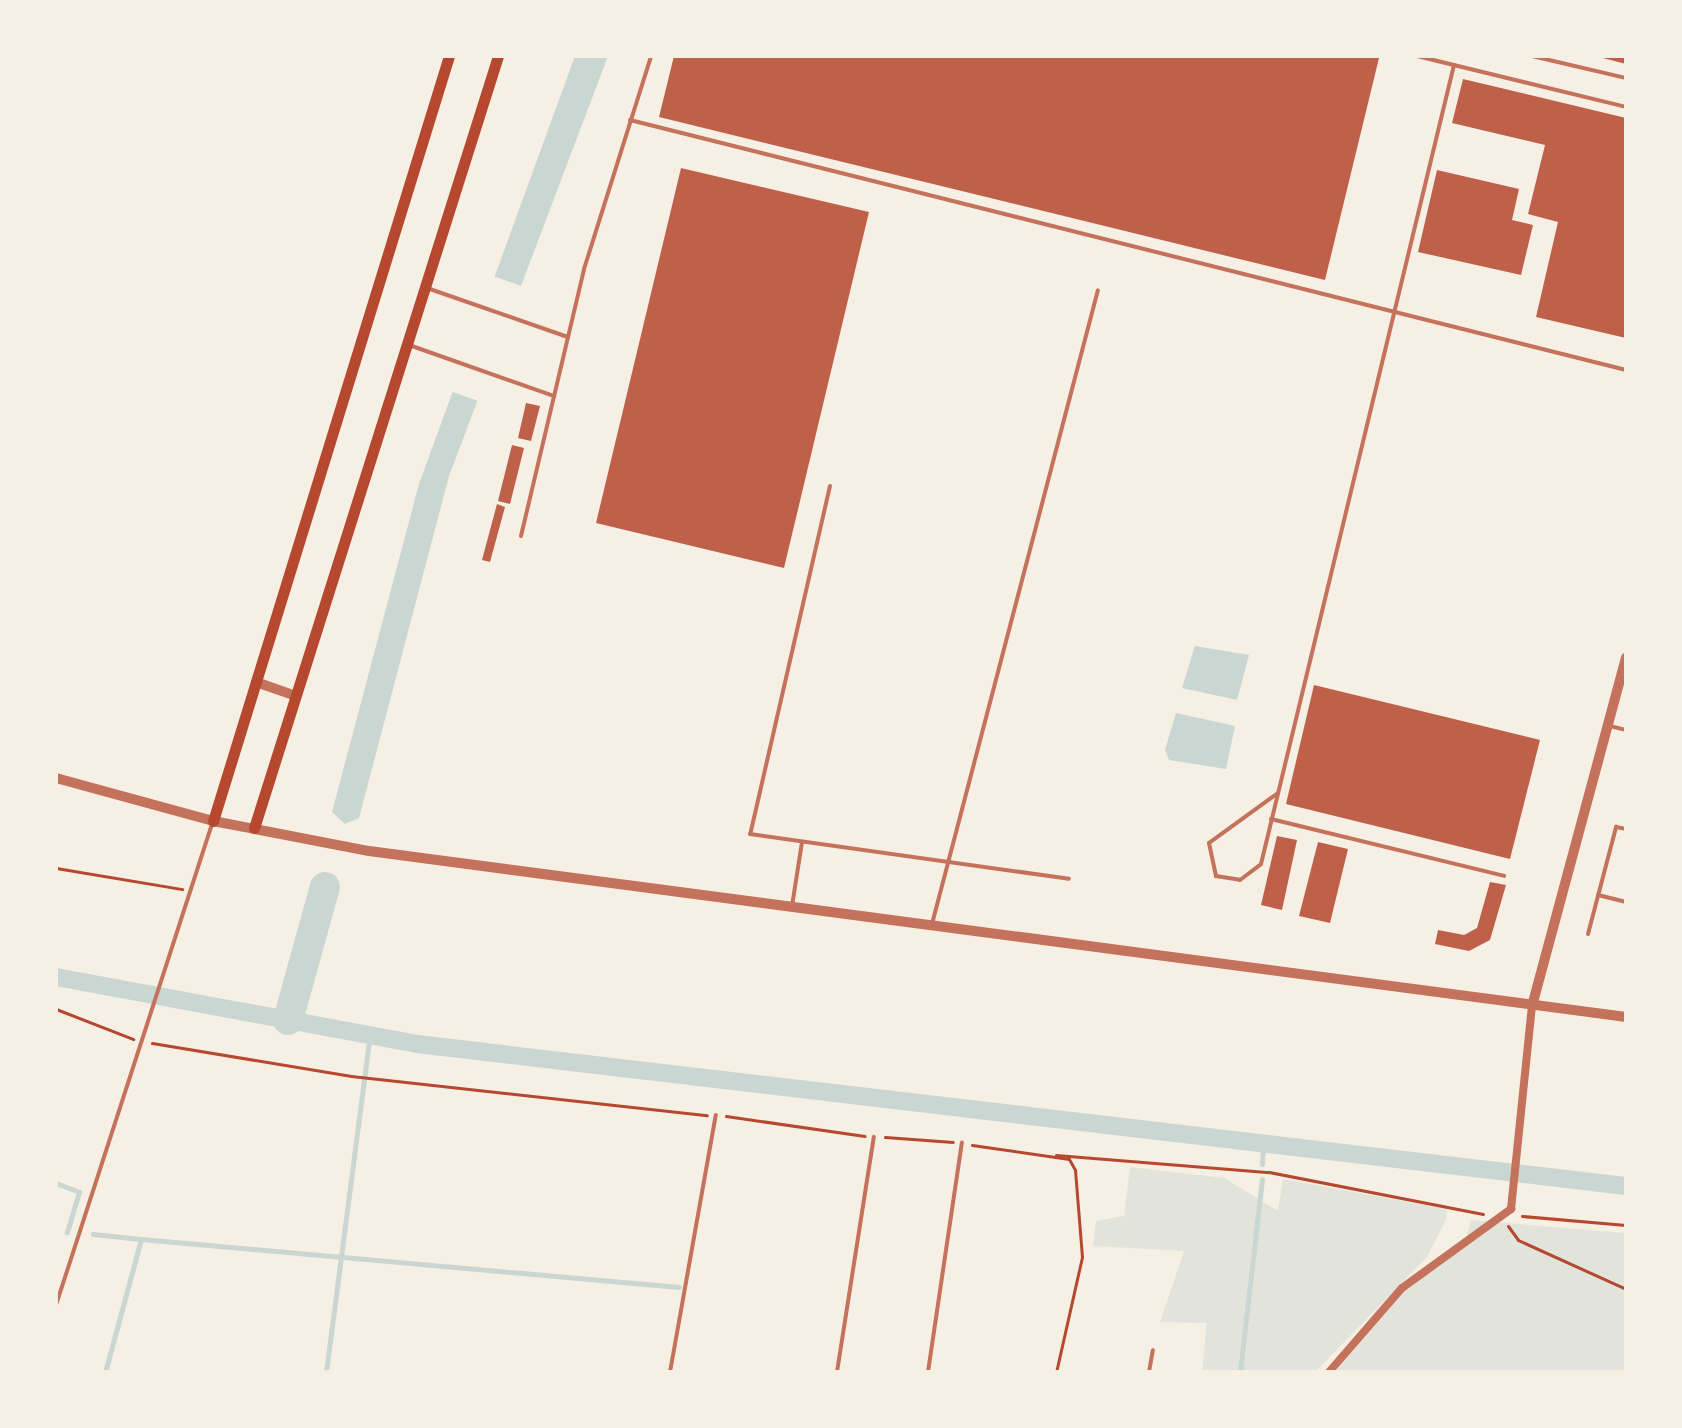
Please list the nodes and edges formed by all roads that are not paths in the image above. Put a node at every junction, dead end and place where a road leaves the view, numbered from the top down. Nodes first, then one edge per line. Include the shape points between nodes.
1 (449, 56) edge
2 (498, 56) edge
3 (651, 56) edge
4 (1417, 56) edge
5 (1532, 56) edge
6 (1454, 65) junction
7 (1626, 78) edge
8 (1626, 107) edge
9 (630, 120) junction
10 (425, 288) junction
11 (1098, 290) dead end
12 (1394, 310) junction
13 (568, 337) junction
14 (412, 346) junction
15 (1626, 370) edge
16 (554, 396) junction
17 (830, 486) dead end
18 (521, 536) dead end
19 (1626, 657) edge
20 (256, 682) junction
21 (296, 696) junction
22 (1608, 725) junction
23 (1626, 730) edge
24 (56, 778) edge
25 (1278, 793) junction
26 (1271, 819) junction
27 (213, 821) junction
28 (254, 828) junction
29 (1626, 829) edge
30 (802, 842) junction
31 (948, 862) junction
32 (1504, 876) dead end
33 (1069, 879) dead end
34 (1598, 895) junction
35 (1626, 902) edge
36 (792, 908) junction
37 (931, 926) junction
38 (1588, 934) dead end
39 (1532, 1006) junction
40 (1626, 1017) edge
41 (716, 1115) road end
42 (874, 1137) road end
43 (962, 1143) road end
44 (56, 1305) edge
45 (1153, 1350) dead end
46 (670, 1372) edge
47 (837, 1372) edge
48 (928, 1372) edge
49 (1149, 1372) edge
50 (1329, 1372) edge

1 - 20 main road
2 - 10 main road
3 - 9 lane
4 - 6 lane
5 - 7 lane
6 - 8 lane
6 - 12 lane
9 - 12 lane
9 - 13 lane
10 - 13 lane
10 - 14 main road
11 - 31 lane
12 - 15 lane
12 - 25 lane
13 - 16 lane
14 - 16 lane
14 - 21 main road
16 - 18 lane
17 - 30 lane via 750,834
19 - 22 street
20 - 21 street
20 - 27 main road
21 - 28 main road
22 - 23 lane
22 - 39 street
24 - 27 street
25 - 26 lane
25 - 26 lane via 1218,831 1208,855 1216,876 1227,881 1255,873
26 - 32 lane
27 - 28 street
27 - 44 lane
28 - 36 street via 369,851
29 - 34 lane via 1616,827
30 - 31 lane
30 - 36 lane
31 - 33 lane
31 - 37 lane
34 - 35 lane
34 - 38 lane
36 - 37 street
37 - 39 street
39 - 40 street
39 - 50 street via 1511,1209 1402,1288
41 - 46 lane
42 - 47 lane
43 - 48 lane
45 - 49 lane

